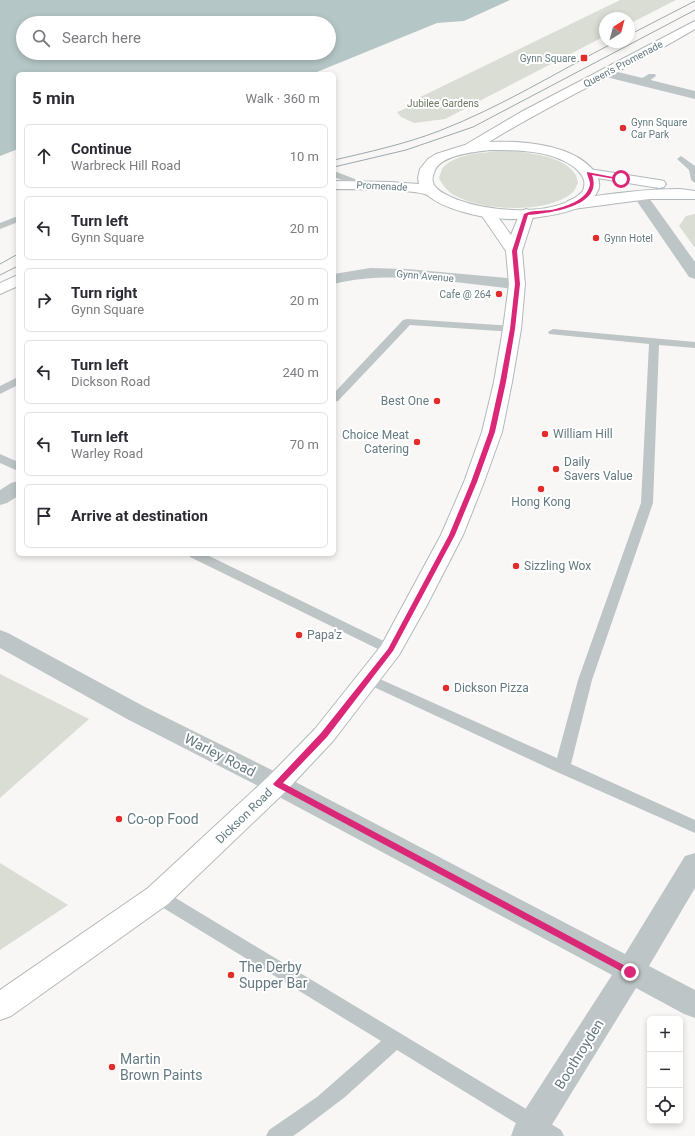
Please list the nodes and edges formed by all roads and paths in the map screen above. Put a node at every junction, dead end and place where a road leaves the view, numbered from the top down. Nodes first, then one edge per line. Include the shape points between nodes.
1 (695, 24) edge
2 (606, 73) junction
3 (695, 95) edge
4 (551, 102) junction
5 (468, 149) junction
6 (537, 149) junction
7 (681, 159) dead end
8 (425, 172) junction
9 (589, 173) junction
10 (336, 175) edge
11 (695, 175) edge
12 (352, 181) junction
13 (336, 184) edge
14 (336, 184) edge
15 (695, 188) edge
16 (430, 190) junction
17 (639, 194) junction
18 (695, 195) edge
19 (573, 204) junction
20 (488, 212) junction
21 (526, 214) junction
22 (16, 219) edge
23 (0, 226) edge
24 (514, 251) junction
25 (695, 274) edge
26 (336, 278) edge
27 (16, 281) edge
28 (517, 284) junction
29 (0, 289) edge
30 (512, 329) junction
31 (553, 332) dead end
32 (654, 341) junction
33 (695, 345) edge
34 (16, 381) edge
35 (0, 391) edge
36 (336, 397) edge
37 (0, 458) edge
38 (16, 466) edge
39 (16, 488) edge
40 (0, 499) edge
41 (199, 556) edge
42 (0, 638) edge
43 (391, 650) junction
44 (368, 679) junction
45 (562, 768) junction
46 (277, 784) junction
47 (695, 827) edge
48 (695, 864) edge
49 (158, 896) junction
50 (630, 972) junction
51 (695, 1005) edge
52 (0, 1008) edge
53 (395, 1040) junction
54 (539, 1132) edge
55 (276, 1136) edge

1 - 2 main road, Queen's Promenade
2 - 3 street via 647,79
2 - 4 main road, Queen's Promenade
4 - 5 main road, Queen's Promenade via 506,124
4 - 6 main road, Queen's Promenade via 525,126 525,133
5 - 6 main road via 490,146
5 - 8 main road via 447,154 432,162
6 - 9 main road via 569,159
7 - 11 lane via 693,169
8 - 12 main road, Promenade
8 - 16 main road via 425,181
9 - 15 main road
9 - 19 main road via 592,182 590,191
10 - 12 lane
12 - 13 main road, Promenade
14 - 16 main road, Promenade
16 - 20 main road via 453,204
17 - 18 main road
17 - 19 main road
17 - 25 street
19 - 21 main road via 552,211
20 - 21 main road
20 - 24 main road, Dickson Road
21 - 24 main road, Dickson Road
22 - 23 lane
24 - 28 main road, Dickson Road
26 - 28 street, Gynn Avenue via 344,275 388,272
27 - 29 main road
28 - 30 main road, Dickson Road
30 - 36 lane via 407,322
30 - 43 main road, Dickson Road via 492,432 474,482 452,535
31 - 32 lane
32 - 33 lane
32 - 45 lane via 647,503 585,680
34 - 35 lane
37 - 38 lane
39 - 40 street
41 - 43 lane
42 - 46 street, Warley Road via 136,713
43 - 44 main road, Dickson Road
44 - 45 lane
44 - 46 main road, Dickson Road via 324,735
45 - 47 lane
46 - 49 main road, Dickson Road
46 - 50 street, Warley Road
48 - 50 street, Boothroyden
49 - 52 main road, Dickson Road
49 - 53 lane
50 - 51 street, Warley Road
50 - 54 street, Boothroyden
53 - 54 lane
53 - 55 lane via 353,1078 293,1126

